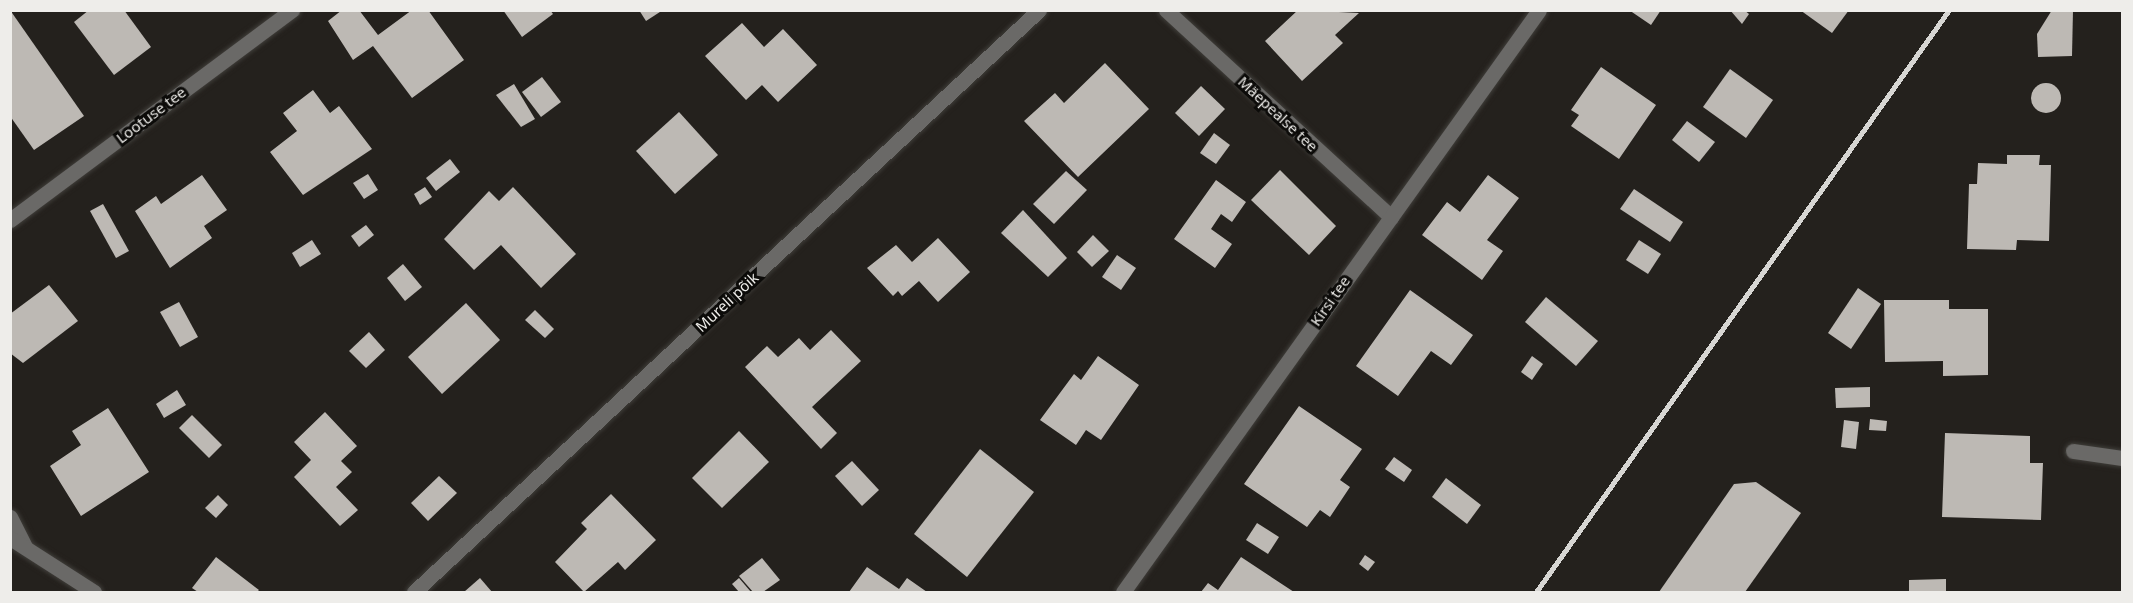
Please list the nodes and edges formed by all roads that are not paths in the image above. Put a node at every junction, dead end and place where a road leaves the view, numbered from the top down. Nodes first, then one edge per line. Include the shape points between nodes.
1 (292, 10) edge
2 (1039, 10) edge
3 (1166, 10) edge
4 (1539, 10) edge
5 (1391, 217) junction
6 (10, 220) edge
7 (2073, 451) dead end
8 (2122, 458) edge
9 (10, 517) edge
10 (10, 538) edge
11 (25, 547) junction
12 (94, 592) edge
13 (414, 592) edge
14 (1123, 592) edge

1 - 6 street, Lootuse tee
2 - 13 street, Mureli põik
3 - 5 street, Mäepealse tee
4 - 5 street, Kirsi tee
5 - 14 street, Kirsi tee
7 - 8 street
9 - 11 street
10 - 11 street
11 - 12 street

